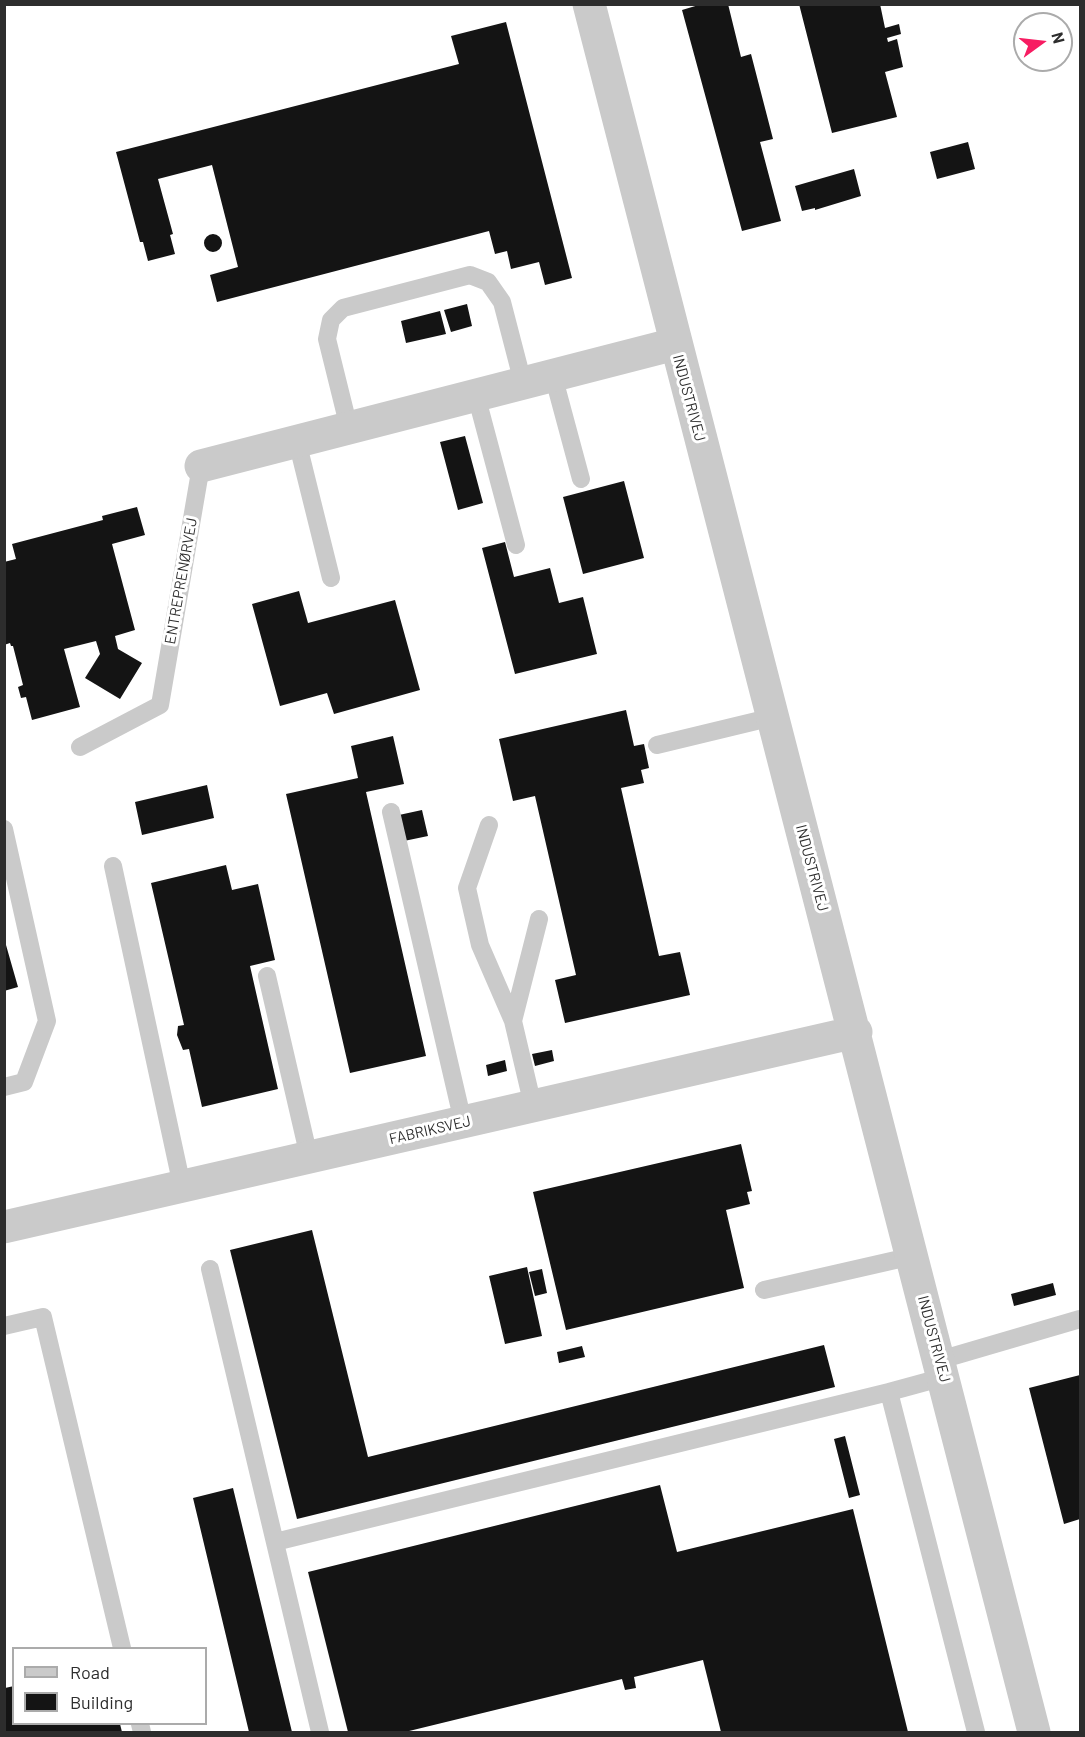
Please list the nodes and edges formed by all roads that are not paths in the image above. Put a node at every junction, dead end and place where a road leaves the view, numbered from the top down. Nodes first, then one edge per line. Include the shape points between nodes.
1 (589, 4) edge
2 (675, 344) junction
3 (538, 379) junction
4 (476, 395) junction
5 (349, 428) junction
6 (297, 441) junction
7 (201, 466) joint
8 (581, 478) dead end
9 (516, 545) dead end
10 (331, 578) dead end
11 (773, 717) junction
12 (657, 745) dead end
13 (80, 747) dead end
14 (391, 812) dead end
15 (489, 825) dead end
16 (4, 829) edge
17 (112, 866) dead end
18 (539, 919) dead end
19 (267, 976) dead end
20 (513, 1021) junction
21 (855, 1032) junction
22 (4, 1087) edge
23 (533, 1106) junction
24 (463, 1122) junction
25 (309, 1157) junction
26 (182, 1186) junction
27 (4, 1227) edge
28 (913, 1256) junction
29 (210, 1269) dead end
30 (764, 1290) dead end
31 (1080, 1319) edge
32 (4, 1326) edge
33 (942, 1369) junction
34 (889, 1392) junction
35 (275, 1542) junction
36 (122, 1647) edge
37 (320, 1732) edge
38 (975, 1732) edge
39 (1034, 1732) edge

1 - 2 street, INDUSTRIVEJ
2 - 3 street, ENTREPRENØRVEJ
2 - 11 street, INDUSTRIVEJ
3 - 4 street, ENTREPRENØRVEJ
3 - 5 lane via 502,302 488,282 470,275 343,308 331,320 327,339
3 - 8 lane
4 - 5 street, ENTREPRENØRVEJ
4 - 9 lane
5 - 6 street, ENTREPRENØRVEJ
6 - 7 street, ENTREPRENØRVEJ
6 - 10 lane
7 - 13 lane, ENTREPRENØRVEJ via 159,705
11 - 12 lane
11 - 21 street, INDUSTRIVEJ
14 - 24 lane
15 - 20 lane via 467,888 480,945
16 - 22 lane via 47,1021 24,1082
17 - 26 lane
18 - 20 lane
19 - 25 lane
20 - 23 lane
21 - 23 street, FABRIKSVEJ
21 - 28 street, INDUSTRIVEJ
23 - 24 street, FABRIKSVEJ
24 - 25 street, FABRIKSVEJ
25 - 26 street, FABRIKSVEJ
26 - 27 street, FABRIKSVEJ
28 - 30 lane
28 - 33 street, INDUSTRIVEJ
29 - 35 lane
31 - 33 lane
32 - 36 lane via 43,1317
33 - 34 lane
33 - 39 street, INDUSTRIVEJ
34 - 35 lane
34 - 38 lane
35 - 37 lane

